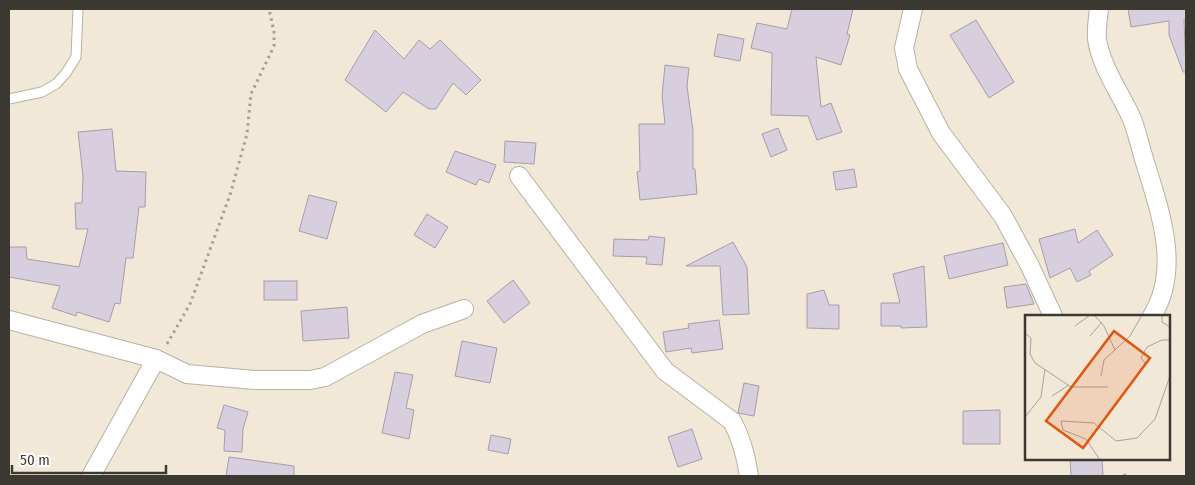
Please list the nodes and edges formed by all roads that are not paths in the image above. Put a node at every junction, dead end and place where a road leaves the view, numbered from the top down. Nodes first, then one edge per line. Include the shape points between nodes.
1 (78, 9) edge
2 (913, 9) edge
3 (1099, 9) edge
4 (9, 99) edge
5 (520, 176) dead end
6 (464, 309) dead end
7 (1053, 315) edge
8 (1153, 315) edge
9 (9, 320) edge
10 (156, 359) junction
11 (90, 476) edge
12 (749, 476) edge

1 - 4 lane via 76,57 66,73 42,92
2 - 7 street via 904,48 908,69 941,133 1003,216
3 - 8 street via 1097,40 1133,122 1157,200 1166,248 1165,283
5 - 12 street via 665,371 732,421 746,456
6 - 10 street via 422,324 325,377 310,380 187,374
9 - 10 street
10 - 11 street

